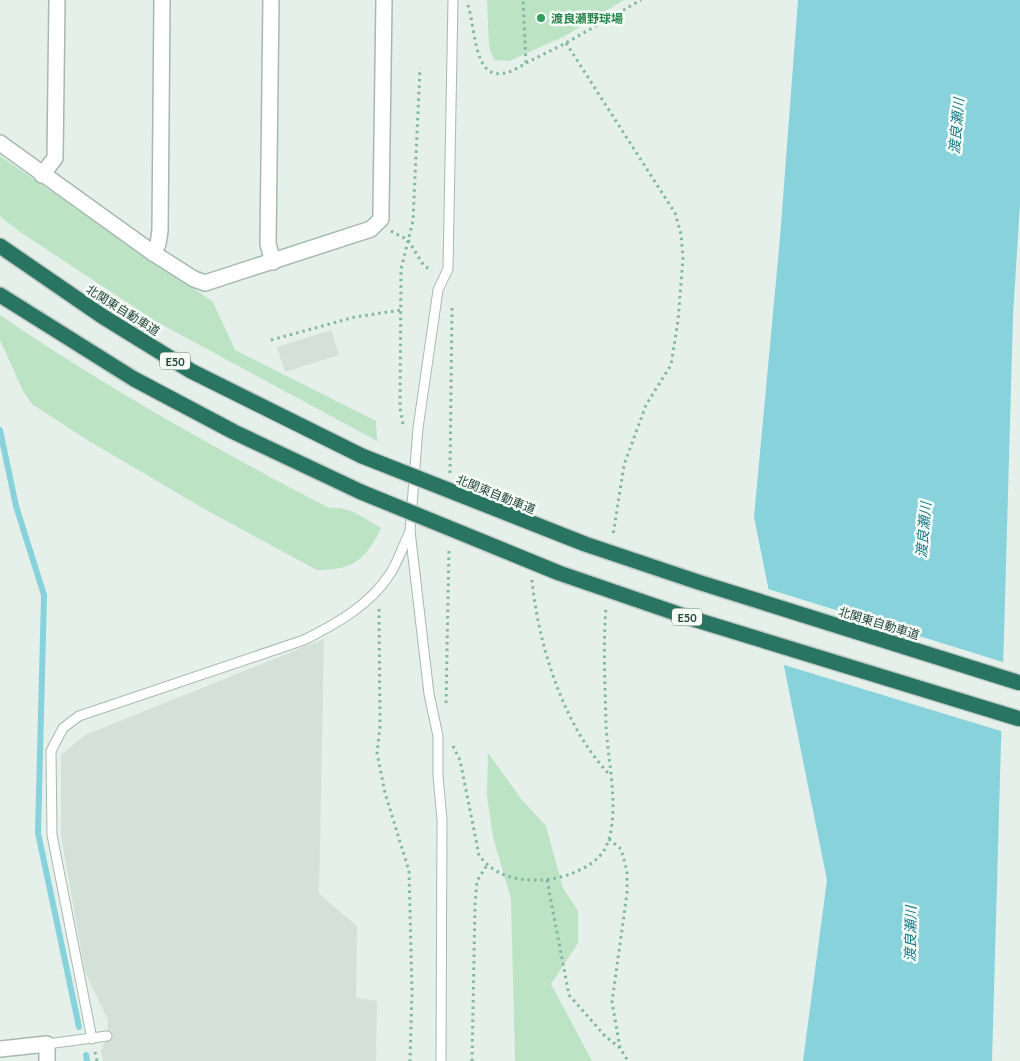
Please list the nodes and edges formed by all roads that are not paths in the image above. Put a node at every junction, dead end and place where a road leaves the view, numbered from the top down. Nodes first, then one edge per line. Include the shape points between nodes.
1 (57, 0) edge
2 (162, 0) edge
3 (271, 0) edge
4 (384, 0) edge
5 (453, 0) edge
6 (0, 143) edge
7 (42, 175) junction
8 (0, 246) edge
9 (153, 253) junction
10 (273, 262) junction
11 (0, 295) edge
12 (410, 531) junction
13 (1020, 683) edge
14 (1020, 719) edge
15 (107, 1036) dead end
16 (92, 1039) junction
17 (47, 1044) junction
18 (0, 1049) edge
19 (47, 1061) edge
20 (440, 1061) edge

1 - 7 street via 55,158
2 - 9 street via 160,231
3 - 10 street via 268,244
4 - 10 street via 381,209 378,225
5 - 12 lane via 448,269 438,290 418,428
6 - 7 street
7 - 9 street
8 - 13 highway, 北関東自動車道 / E50, bridge via 102,316 191,371 362,456 585,544
9 - 10 street via 205,284
11 - 14 highway, E50, bridge via 134,379 234,432 361,492 559,572 690,618
12 - 16 lane via 390,574 363,604 335,624 304,640 79,716 63,728 51,751 52,835
12 - 20 lane via 429,694 438,736 442,820
15 - 16 lane
16 - 17 lane
17 - 18 street
17 - 19 street

